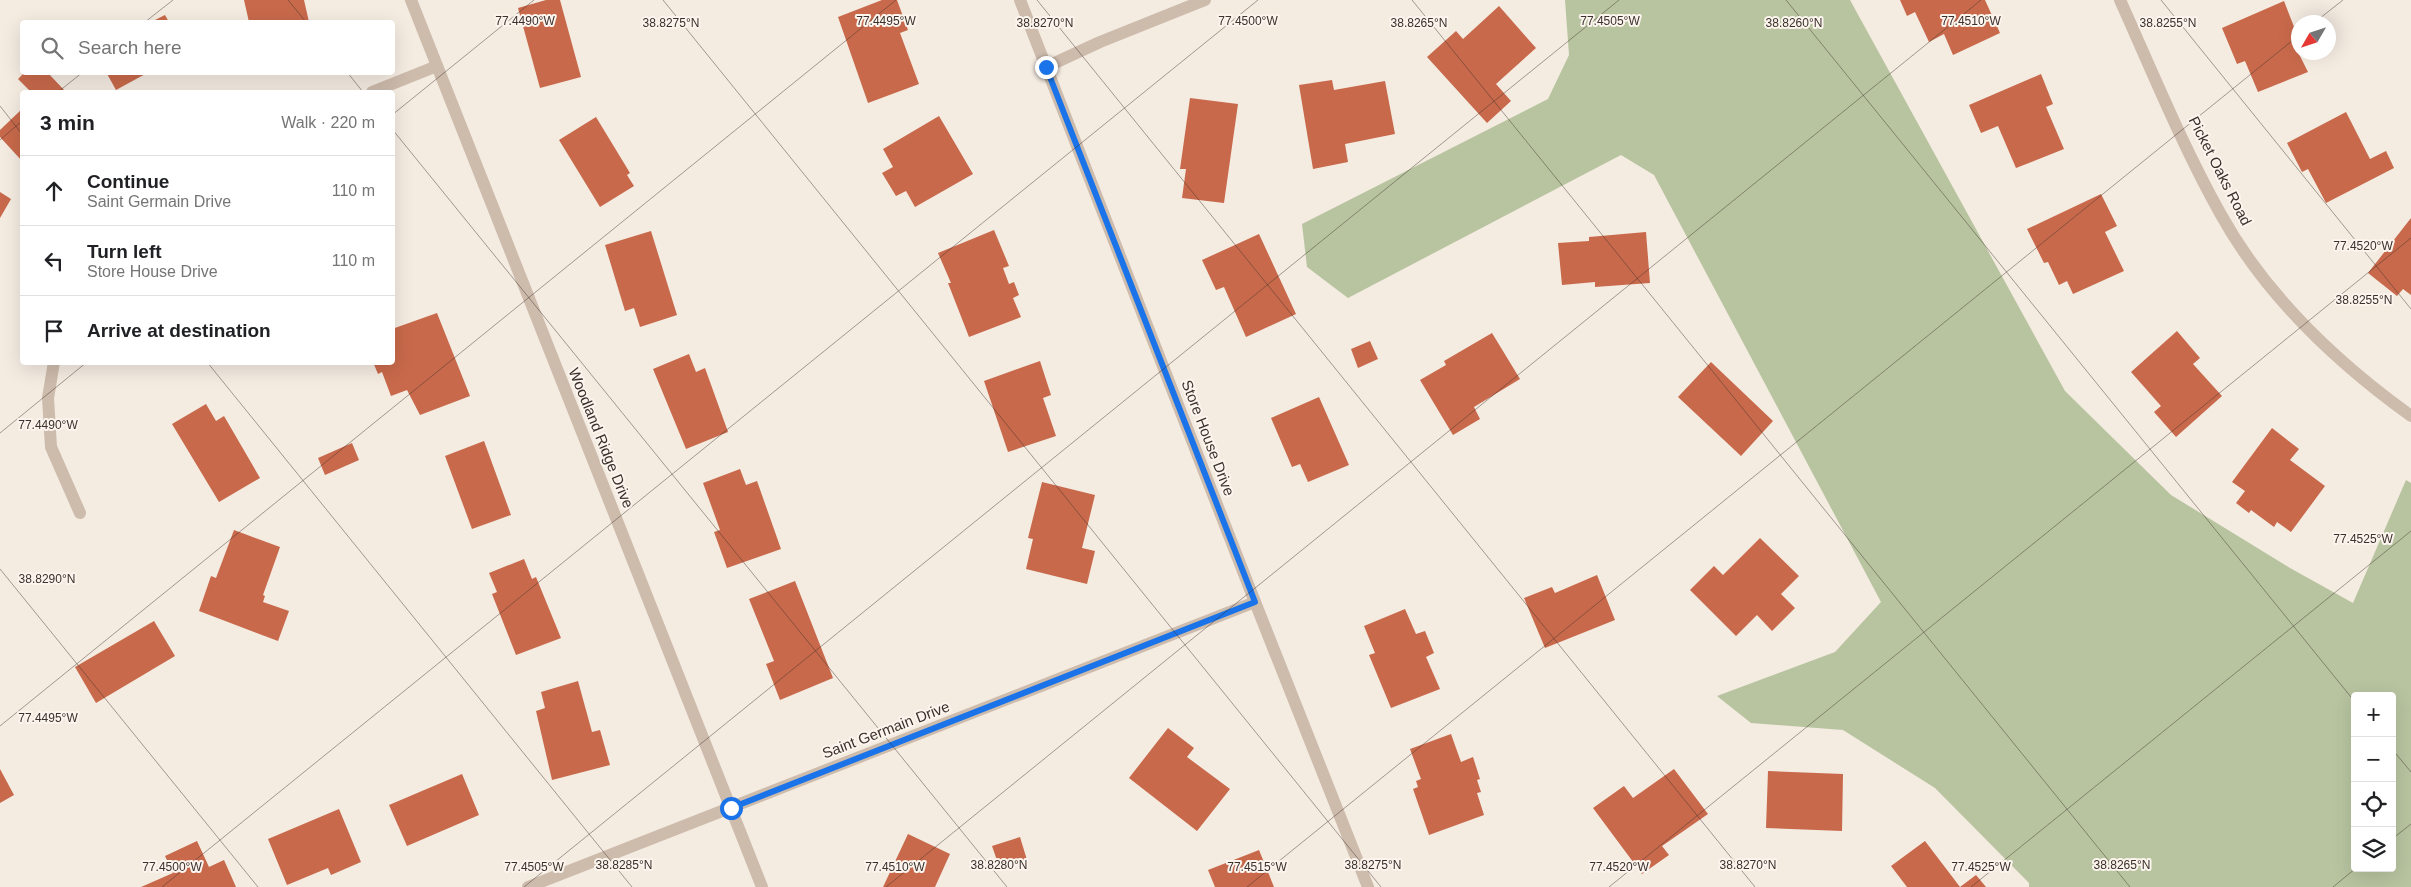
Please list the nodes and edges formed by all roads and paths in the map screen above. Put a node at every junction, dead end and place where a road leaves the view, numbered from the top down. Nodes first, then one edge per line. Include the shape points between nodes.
1 (411, 0) edge
2 (1020, 0) edge
3 (1205, 0) edge
4 (2120, 0) edge
5 (437, 66) junction
6 (1046, 67) junction
7 (377, 90) edge
8 (54, 365) edge
9 (2411, 416) edge
10 (80, 513) dead end
11 (1255, 602) junction
12 (731, 808) junction
13 (528, 887) edge
14 (762, 887) edge
15 (1368, 887) edge

1 - 5 street, Woodland Ridge Drive
2 - 6 street, Store House Drive
3 - 6 street
4 - 9 street, Picket Oaks Road via 2202,179 2248,257 2305,326 2370,386
5 - 7 street
5 - 12 street, Woodland Ridge Drive
6 - 11 street, Store House Drive
8 - 10 street via 48,398 52,447
11 - 12 street, Saint Germain Drive
11 - 15 street, Store House Drive
12 - 13 street, Saint Germain Drive
12 - 14 street, Woodland Ridge Drive

